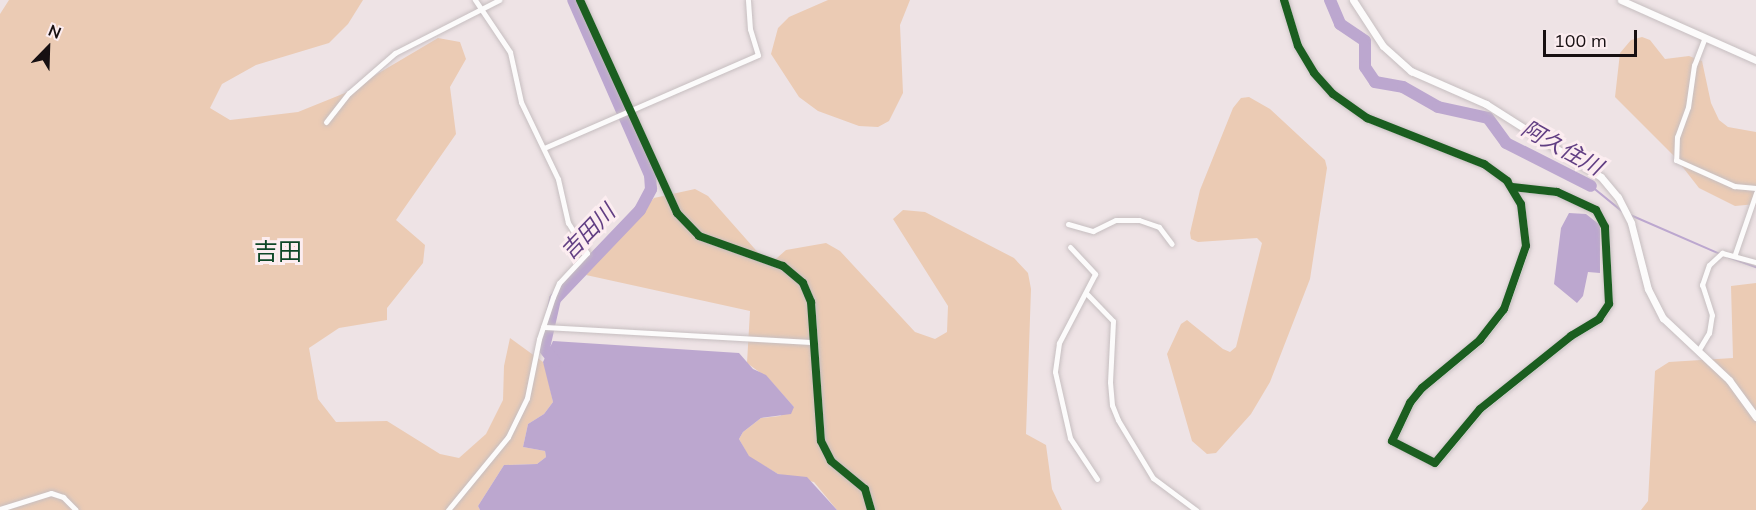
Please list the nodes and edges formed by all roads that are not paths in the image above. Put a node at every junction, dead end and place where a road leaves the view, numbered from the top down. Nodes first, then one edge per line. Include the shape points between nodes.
1 (475, 0) edge
2 (499, 0) edge
3 (580, 0) edge
4 (748, 0) edge
5 (1284, 0) edge
6 (1353, 0) edge
7 (1621, 0) edge
8 (481, 8) junction
9 (1705, 38) junction
10 (1756, 60) edge
11 (628, 110) junction
12 (326, 123) dead end
13 (544, 148) junction
14 (1512, 187) junction
15 (1756, 189) edge
16 (1756, 193) edge
17 (1068, 224) dead end
18 (1173, 244) dead end
19 (1070, 247) dead end
20 (1735, 254) junction
21 (1756, 262) edge
22 (1087, 294) junction
23 (543, 327) junction
24 (813, 342) junction
25 (1698, 351) junction
26 (1756, 417) edge
27 (1097, 478) dead end
28 (0, 510) edge
29 (76, 510) edge
30 (448, 510) edge
31 (871, 510) edge
32 (1196, 510) edge

1 - 8 street
2 - 8 street
3 - 11 street
4 - 11 street via 750,29 758,55
5 - 14 street via 1306,60 1345,104 1382,125 1484,164
6 - 25 street via 1383,46 1403,66 1486,104 1601,177 1618,197 1631,223 1656,307 1672,330
7 - 9 street
8 - 12 street via 396,53 349,93
8 - 13 street via 510,52 521,102
9 - 10 street
9 - 15 street via 1691,78 1688,106 1677,137 1676,160 1734,186
11 - 13 street
11 - 24 street via 677,213 693,231 709,241 783,266 800,278 811,302
13 - 23 street via 558,178 568,223 587,253 559,283
14 - 14 street via 1521,204 1527,234 1520,268 1504,309 1480,340 1422,388 1392,441 1435,463 1480,409 1571,336 1599,319 1609,304 1605,227 1596,210 1557,192
16 - 20 street
17 - 18 street via 1093,231 1116,220 1139,220 1159,228
19 - 22 street via 1095,274
20 - 21 street
20 - 25 street via 1717,254 1703,279 1712,315 1709,333
22 - 27 street via 1059,343 1055,372 1070,438
22 - 32 street via 1113,321 1110,382 1118,420 1153,478
23 - 24 street
23 - 30 street via 529,391 508,437
24 - 31 street via 823,447 831,461 865,489
25 - 26 street via 1729,380
28 - 29 street via 51,494 63,497

